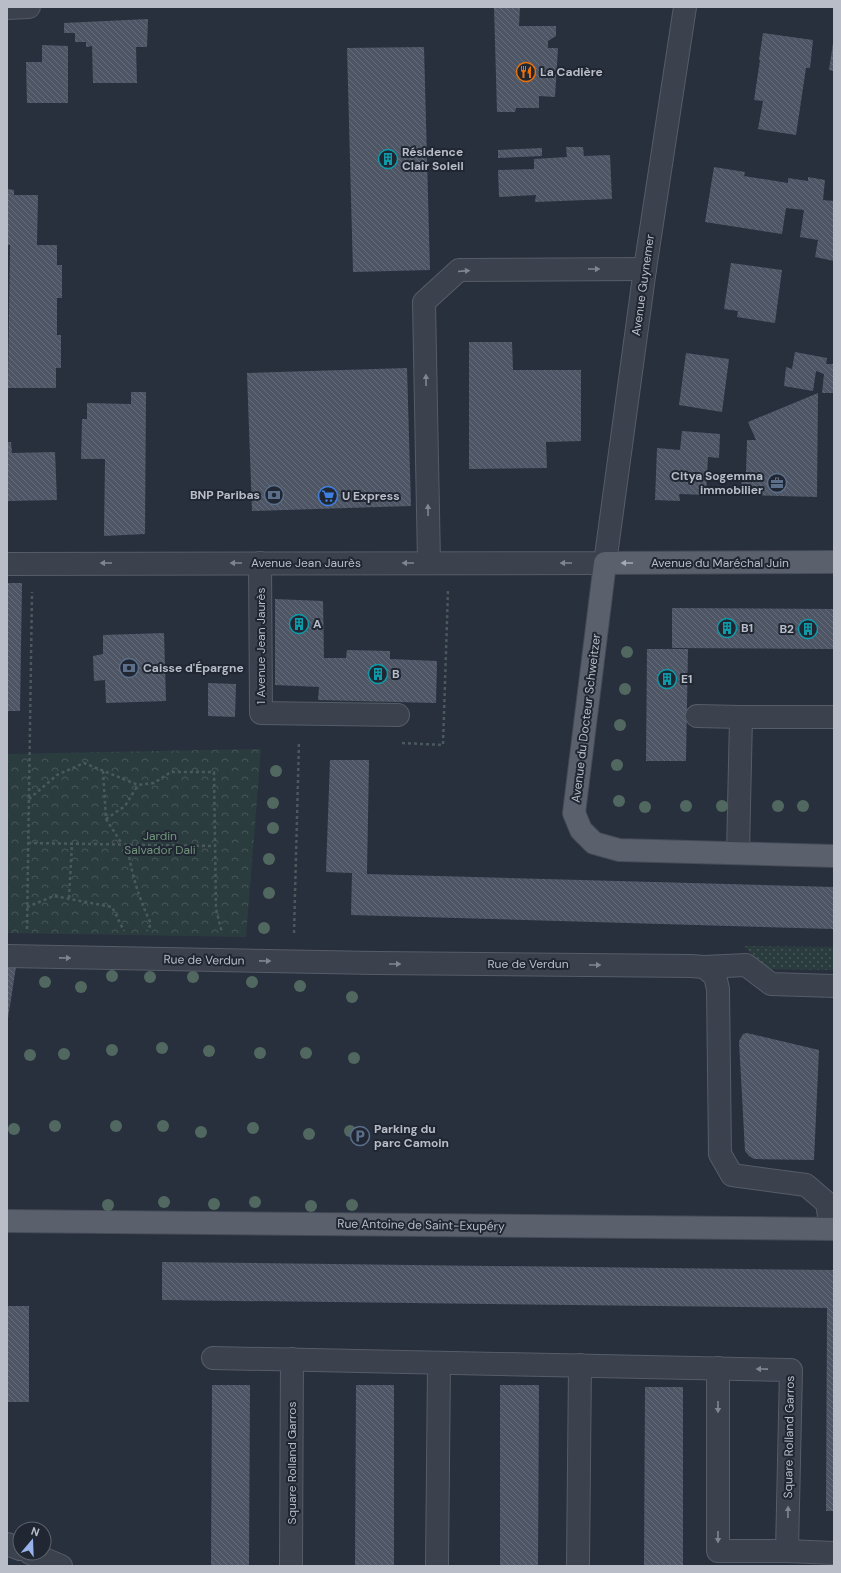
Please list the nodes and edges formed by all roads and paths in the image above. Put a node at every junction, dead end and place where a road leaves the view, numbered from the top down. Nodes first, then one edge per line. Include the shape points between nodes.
1 (29, 7) edge
2 (685, 7) edge
3 (7, 8) edge
4 (645, 269) junction
5 (834, 562) edge
6 (260, 563) junction
7 (439, 563) junction
8 (605, 563) junction
9 (7, 564) edge
10 (33, 564) junction
11 (398, 715) dead end
12 (698, 716) dead end
13 (741, 717) junction
14 (834, 717) edge
15 (307, 741) dead end
16 (398, 743) dead end
17 (102, 771) junction
18 (138, 785) junction
19 (29, 799) junction
20 (106, 820) junction
21 (28, 843) junction
22 (72, 844) junction
23 (123, 844) junction
24 (127, 844) junction
25 (215, 846) junction
26 (738, 853) junction
27 (834, 856) edge
28 (69, 898) junction
29 (27, 906) junction
30 (134, 955) junction
31 (17, 956) edge
32 (229, 961) junction
33 (293, 962) junction
34 (704, 967) junction
35 (834, 986) edge
36 (7, 1221) edge
37 (832, 1229) edge
38 (213, 1358) dead end
39 (292, 1360) junction
40 (439, 1363) junction
41 (580, 1365) junction
42 (718, 1368) junction
43 (787, 1551) junction
44 (834, 1553) edge
45 (49, 1561) edge
46 (61, 1566) edge
47 (291, 1566) edge
48 (437, 1566) edge
49 (578, 1566) edge

1 - 3 street
2 - 4 street, Avenue Guynemer
7 -> 4 street via 424,302 459,270
4 - 8 street, Avenue Guynemer
5 -> 8 main road, Avenue du Maréchal Juin
7 -> 6 street, Avenue Jean Jaurès
6 -> 10 street, Avenue Jean Jaurès
6 - 11 street, 1 Avenue Jean Jaurès via 261,713
8 -> 7 street, Avenue Jean Jaurès
7 - 16 path via 444,745
8 - 26 main road, Avenue du Docteur Schweitzer via 574,813 581,830 594,843 619,850
9 - 10 street, Avenue Jean Jaurès
10 - 19 path
12 - 13 street
13 - 14 street
13 - 26 street
15 - 33 path via 299,741
17 - 18 path
17 - 19 path via 84,763 57,775
17 - 20 path
18 - 20 path via 125,806
18 - 25 path via 154,783 171,772 214,772
19 - 21 path
20 - 23 path
21 - 22 path
21 - 29 path
22 - 23 path
22 - 28 path
23 - 24 path
24 - 25 path
24 - 30 path via 141,904 151,924
25 - 32 path via 216,909
26 - 27 main road, Avenue du Docteur Schweitzer
28 - 29 path via 54,896
28 - 30 path via 112,907
29 - 31 path
31 -> 30 street, Rue de Verdun
30 - 32 street, Rue de Verdun
32 -> 33 street, Rue de Verdun
33 -> 34 street, Rue de Verdun
34 - 35 street, Rue de Verdun via 746,965 771,984
34 - 37 street via 715,976 718,989 720,1154 732,1175 806,1185 827,1202
36 - 37 main road, Rue Antoine de Saint-Exupéry
38 - 39 street, Square Rolland Garros
39 - 40 street, Square Rolland Garros
39 - 47 street, Square Rolland Garros
40 - 41 street, Square Rolland Garros
40 - 48 street
41 - 42 street, Square Rolland Garros
41 - 49 street
42 -> 43 street via 718,1551
43 -> 42 street, Square Rolland Garros via 791,1370
43 - 44 street
45 - 46 street

